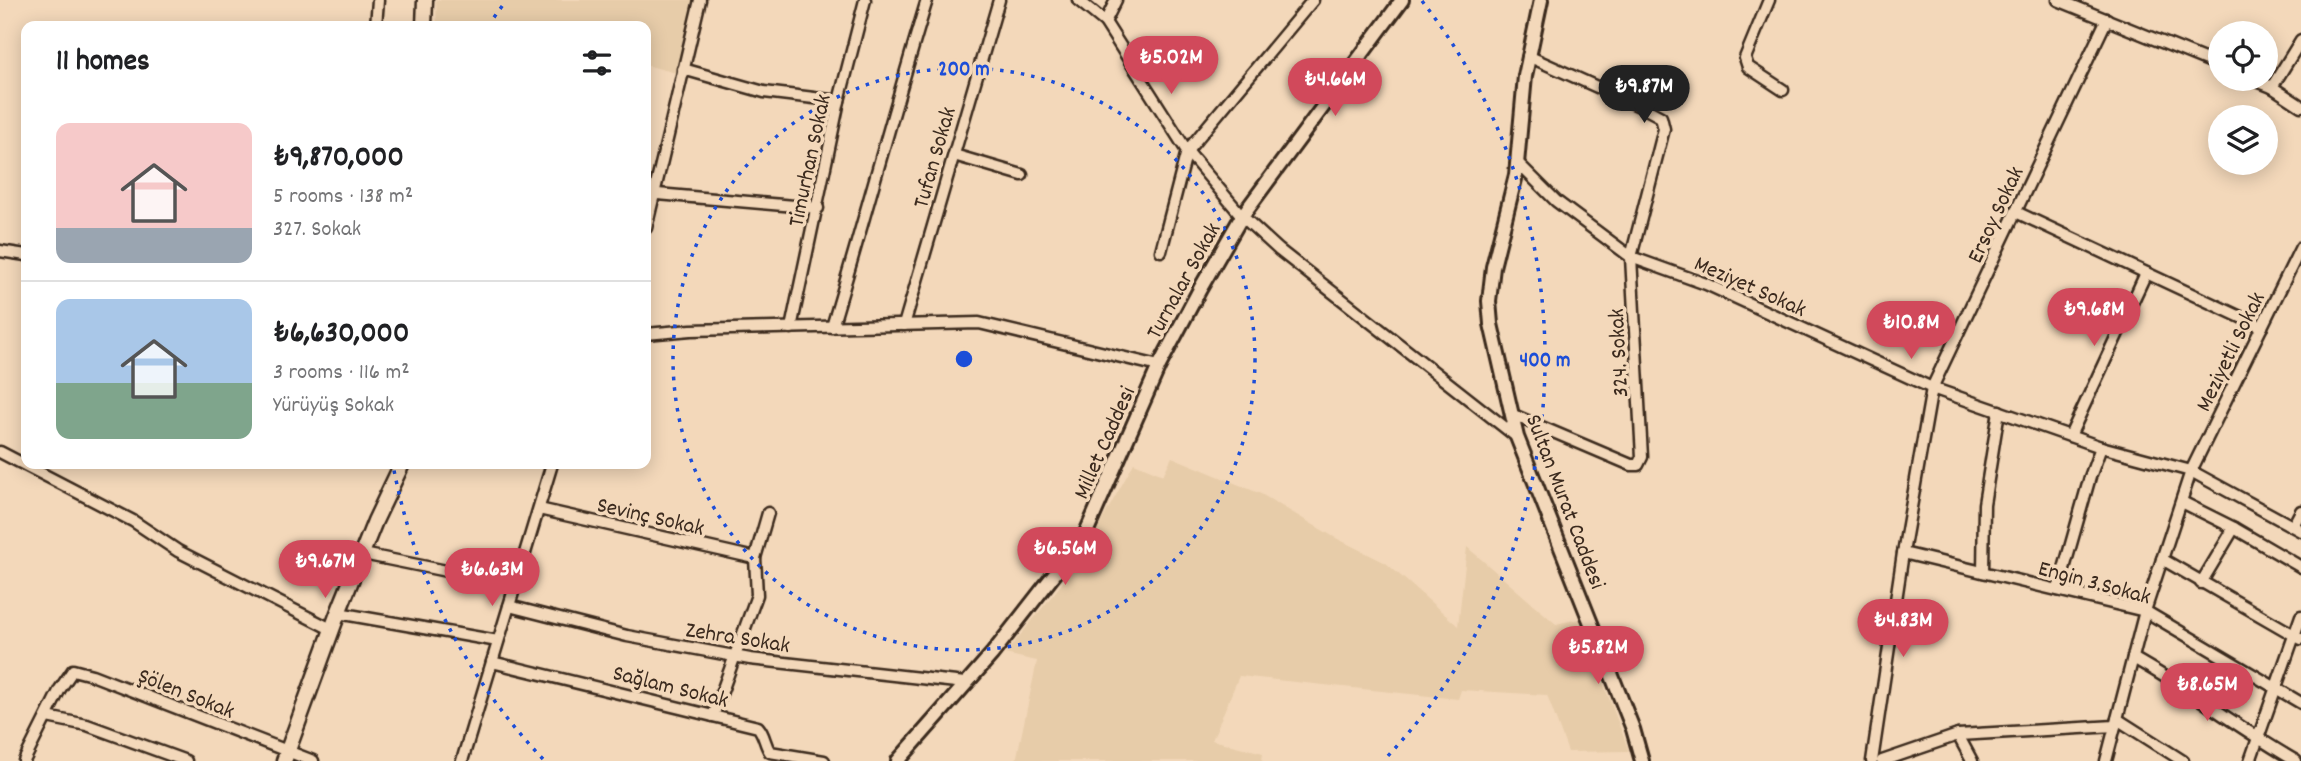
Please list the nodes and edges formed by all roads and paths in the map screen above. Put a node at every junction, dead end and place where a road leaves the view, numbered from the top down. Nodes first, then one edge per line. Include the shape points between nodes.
1 (378, 0) edge
2 (425, 0) edge
3 (700, 0) edge
4 (865, 0) edge
5 (928, 0) edge
6 (999, 0) edge
7 (1078, 0) edge
8 (1116, 0) edge
9 (1313, 0) edge
10 (1402, 0) edge
11 (1541, 0) edge
12 (1769, 0) edge
13 (2058, 0) edge
14 (2107, 19) junction
15 (376, 21) edge
16 (424, 21) edge
17 (1105, 22) junction
18 (2301, 40) edge
19 (1528, 57) junction
20 (2208, 61) edge
21 (683, 69) junction
22 (2278, 77) edge
23 (1783, 90) dead end
24 (2278, 91) edge
25 (839, 102) junction
26 (2301, 106) edge
27 (1187, 151) junction
28 (954, 155) junction
29 (1518, 163) junction
30 (1022, 175) dead end
31 (651, 189) edge
32 (651, 193) edge
33 (818, 208) junction
34 (2016, 212) junction
35 (1242, 216) junction
36 (2301, 247) edge
37 (0, 251) edge
38 (1161, 251) dead end
39 (21, 255) edge
40 (1630, 257) junction
41 (2147, 273) junction
42 (904, 325) junction
43 (832, 327) junction
44 (2262, 327) junction
45 (791, 328) junction
46 (651, 334) edge
47 (1159, 366) junction
48 (1933, 388) junction
49 (1999, 411) junction
50 (1511, 414) junction
51 (2070, 436) junction
52 (1517, 437) junction
53 (2101, 447) junction
54 (0, 452) edge
55 (21, 463) edge
56 (33, 469) edge
57 (400, 469) edge
58 (551, 469) edge
59 (2191, 471) junction
60 (2182, 502) junction
61 (539, 509) junction
62 (2301, 511) edge
63 (768, 513) dead end
64 (2234, 528) junction
65 (2297, 529) edge
66 (1903, 553) junction
67 (363, 554) junction
68 (755, 558) junction
69 (2162, 559) junction
70 (2301, 567) edge
71 (1983, 572) junction
72 (2201, 583) junction
73 (515, 585) junction
74 (2058, 590) junction
75 (509, 606) junction
76 (2145, 611) junction
77 (338, 613) junction
78 (2301, 616) edge
79 (333, 629) junction
80 (2298, 637) edge
81 (498, 641) junction
82 (736, 657) junction
83 (2133, 658) junction
84 (492, 662) junction
85 (965, 683) junction
86 (2277, 690) junction
87 (2301, 703) edge
88 (713, 716) junction
89 (47, 717) junction
90 (2116, 722) junction
91 (1958, 735) junction
92 (2259, 740) junction
93 (286, 757) edge
94 (24, 761) edge
95 (186, 761) edge
96 (313, 761) edge
97 (463, 761) edge
98 (824, 761) edge
99 (898, 761) edge
100 (1642, 761) edge
101 (1872, 761) edge
102 (1882, 761) edge
103 (1972, 761) edge
104 (2106, 761) edge
105 (2183, 761) edge
106 (2250, 761) edge
107 (2296, 761) edge

1 - 15 street
2 - 16 main road
3 - 21 street
4 - 25 street, Timurhan Sokak
5 - 43 street
6 - 28 street, Tufan Sokak
7 - 17 street
8 - 17 street
9 - 27 street
10 - 35 street, Turnalar Sokak
11 - 19 street, Sultan Murat Caddesi
12 - 23 street via 1745,58 1748,66
13 - 14 street
14 - 20 street
14 - 34 street, Ersoy Sokak
17 - 27 street
18 - 22 street
19 - 29 street, Sultan Murat Caddesi
19 - 40 street, 324. Sokak via 1661,117 1664,129
21 - 25 street via 764,92
21 - 31 street
24 - 26 street
25 - 33 street, Timurhan Sokak
27 - 35 street
27 - 38 street
28 - 30 street
28 - 42 street, Tufan Sokak
29 - 40 street, Meziyet Sokak via 1556,201
29 - 50 street, Sultan Murat Caddesi via 1489,301
32 - 33 street
33 - 45 street, Timurhan Sokak
34 - 41 street
34 - 48 street, Ersoy Sokak
35 - 47 street, Turnalar Sokak
35 - 52 street
36 - 44 street, Meziyetli Sokak
37 - 39 street
40 - 48 street, Meziyet Sokak via 1706,284
40 - 50 street, 324. Sokak via 1643,448 1637,465
41 - 44 street
41 - 51 street
42 - 43 street
42 - 47 street via 979,323
43 - 45 street
44 - 59 street, Meziyetli Sokak
45 - 46 street
47 - 85 street, Millet Caddesi via 1085,535
48 - 49 street, Meziyet Sokak
48 - 66 street, Ersoy Sokak
49 - 51 street, Meziyet Sokak
49 - 71 street via 1984,504
50 - 52 street, Sultan Murat Caddesi
51 - 53 street, Meziyet Sokak
52 - 100 street, Sultan Murat Caddesi
53 - 59 street, Meziyet Sokak
53 - 74 street
54 - 55 street
56 - 79 street via 133,521 178,551
57 - 67 main road
58 - 61 street
59 - 60 street, Meziyetli Sokak
59 - 65 street, Meziyet Sokak
60 - 64 street
60 - 69 street, Meziyetli Sokak
61 - 68 street, Sevinç Sokak
61 - 73 street
62 - 65 street
63 - 68 street
64 - 70 street
64 - 72 street
66 - 71 street, Engin 3.Sokak
66 - 101 street, Ersoy Sokak
67 - 73 street
67 - 77 main road
68 - 82 street via 757,595
69 - 72 street
69 - 76 street, Meziyetli Sokak
71 - 74 street, Engin 3.Sokak
72 - 80 street
73 - 75 street
74 - 76 street, Engin 3.Sokak
75 - 81 street
75 - 82 street, Zehra Sokak
76 - 83 street, Meziyetli Sokak
76 - 86 street, Engin 3.Sokak
77 - 79 main road
77 - 81 street
78 - 80 street
79 - 93 main road
80 - 86 street
81 - 84 street
82 - 85 street, Zehra Sokak
82 - 88 street
83 - 90 street, Meziyetli Sokak
83 - 92 street
84 - 88 street, Sağlam Sokak
84 - 97 street
85 - 99 street, Millet Caddesi
86 - 87 street, Engin 3.Sokak
86 - 92 street
88 - 98 street, Sağlam Sokak via 758,727 770,752
89 - 93 street, Şölen Sokak via 73,670
89 - 94 street
89 - 95 street via 87,725
90 - 91 street
90 - 104 street, Meziyetli Sokak
90 - 105 street
91 - 102 street
91 - 103 street
92 - 106 street
92 - 107 street
93 - 96 street, Şölen Sokak

